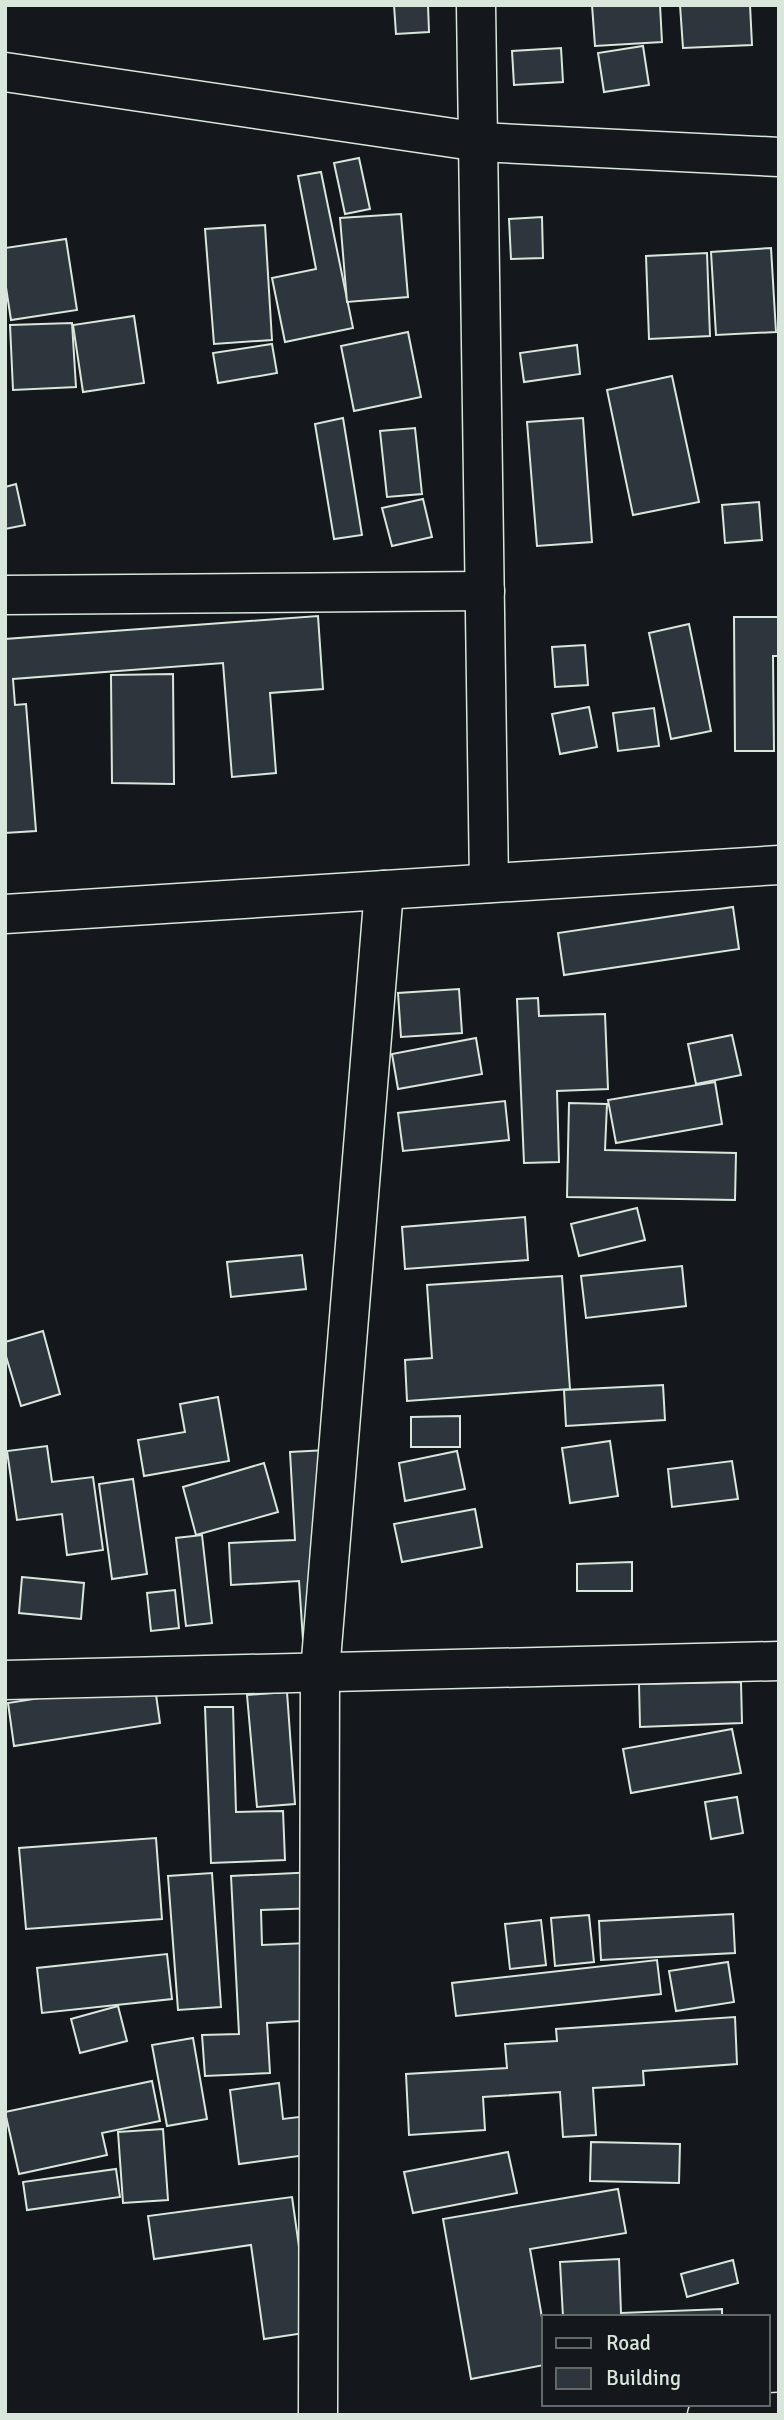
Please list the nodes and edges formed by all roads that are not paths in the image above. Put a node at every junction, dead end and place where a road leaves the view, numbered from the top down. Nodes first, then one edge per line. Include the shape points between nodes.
1 (476, 5) edge
2 (5, 72) edge
3 (480, 142) junction
4 (779, 157) edge
5 (485, 591) junction
6 (5, 595) edge
7 (779, 864) edge
8 (489, 883) junction
9 (384, 890) junction
10 (5, 914) edge
11 (779, 1661) edge
12 (320, 1672) junction
13 (5, 1680) edge
14 (779, 2412) edge
15 (318, 2415) edge
16 (707, 2415) edge

1 - 3 street
2 - 3 street
3 - 4 street
3 - 5 street
5 - 6 street
5 - 8 street
7 - 8 street
8 - 9 street
9 - 10 street
9 - 12 street
11 - 12 street
12 - 13 street
12 - 15 street
14 - 16 street

